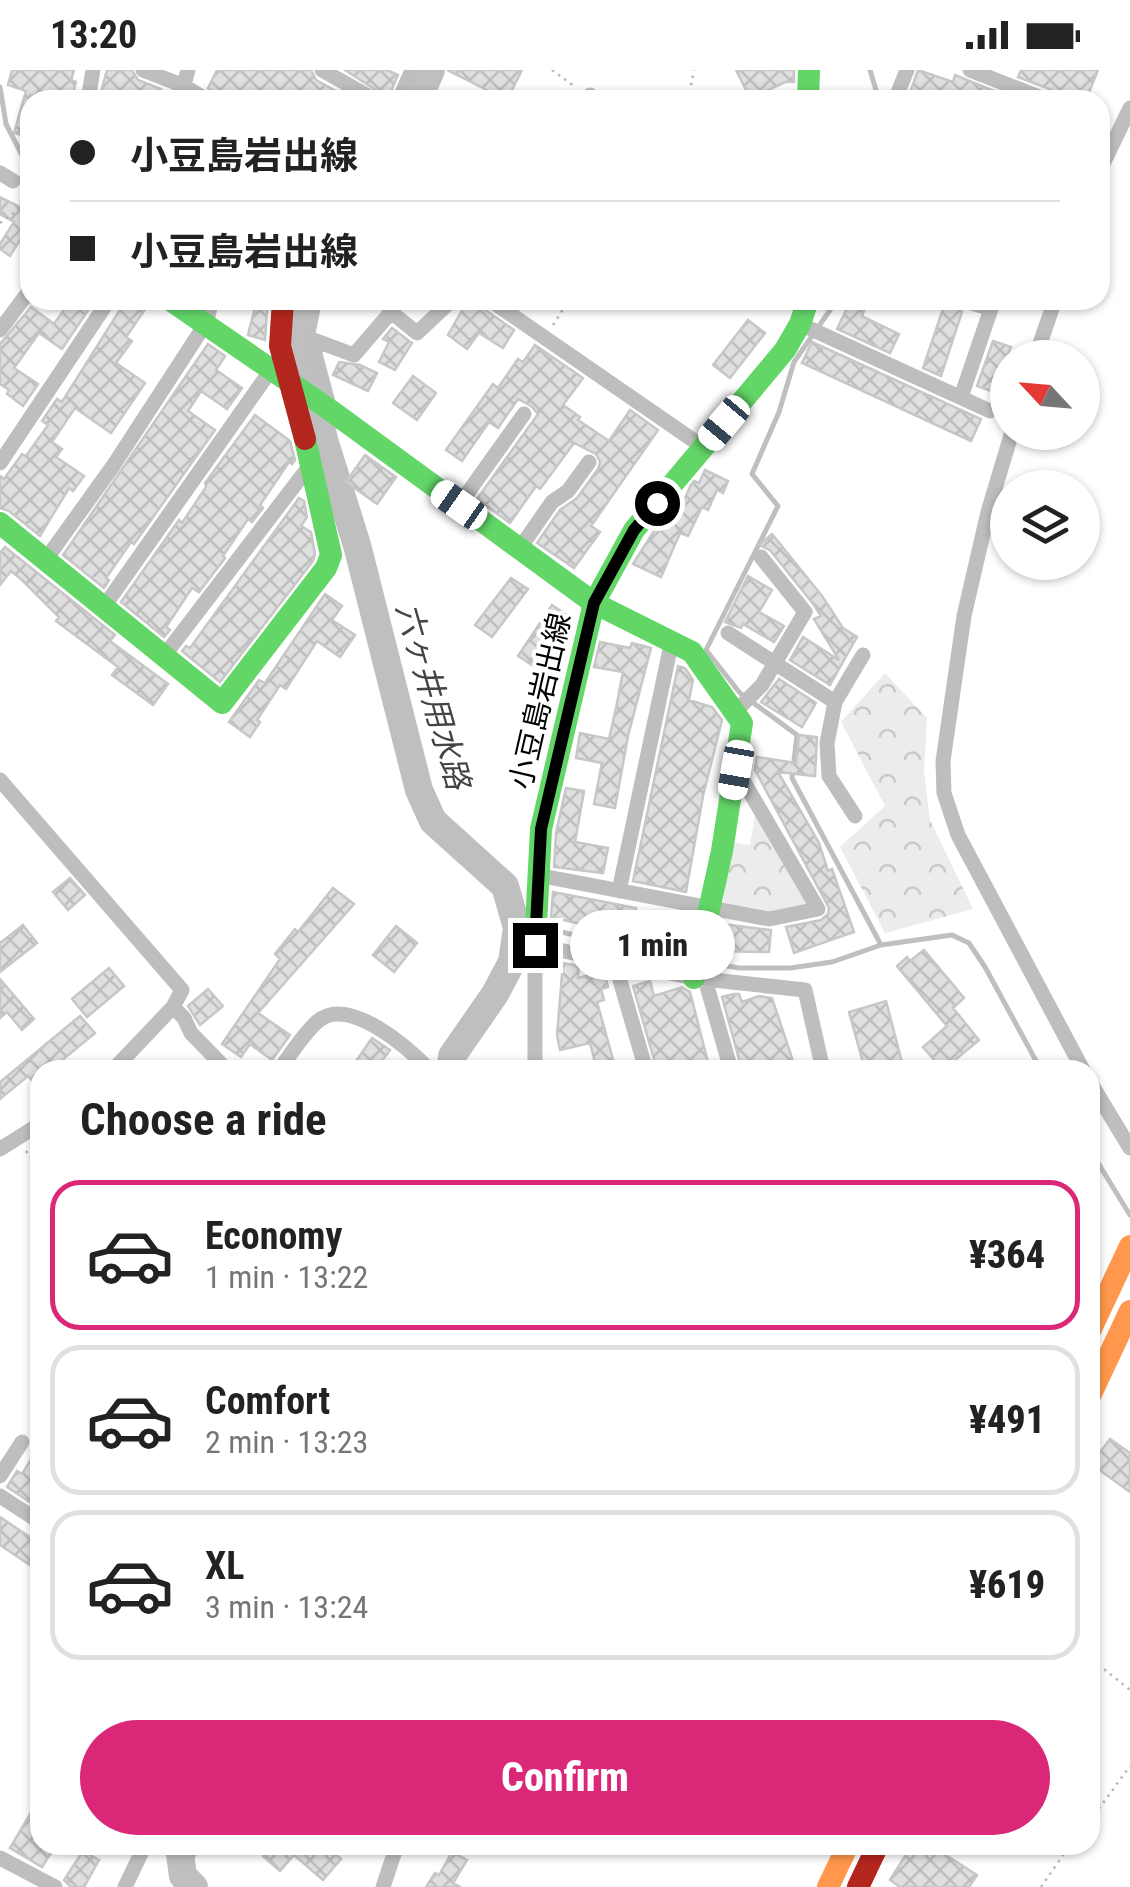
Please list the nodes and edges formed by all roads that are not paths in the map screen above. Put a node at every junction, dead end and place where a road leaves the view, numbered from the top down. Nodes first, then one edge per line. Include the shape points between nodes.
1 (143, 70) edge
2 (322, 70) edge
3 (970, 70) edge
4 (184, 85) edge
5 (358, 90) edge
6 (1022, 90) edge
7 (1130, 108) edge
8 (1110, 149) edge
9 (20, 303) edge
10 (103, 310) edge
11 (282, 310) edge
12 (441, 310) edge
13 (504, 310) edge
14 (807, 310) edge
15 (991, 310) edge
16 (1052, 310) edge
17 (209, 312) edge
18 (805, 326) junction
19 (0, 330) edge
20 (1041, 340) edge
21 (271, 370) junction
22 (293, 386) junction
23 (960, 397) junction
24 (330, 410) junction
25 (990, 410) dead end
26 (524, 414) dead end
27 (703, 448) junction
28 (1007, 450) edge
29 (0, 462) edge
30 (589, 462) dead end
31 (311, 464) junction
32 (459, 505) junction
33 (0, 524) edge
34 (520, 548) junction
35 (761, 557) dead end
36 (44, 562) junction
37 (594, 603) junction
38 (103, 608) junction
39 (728, 633) dead end
40 (672, 640) junction
41 (863, 655) dead end
42 (164, 656) junction
43 (775, 663) junction
44 (836, 702) junction
45 (744, 703) junction
46 (736, 770) junction
47 (0, 780) edge
48 (855, 816) dead end
49 (537, 875) junction
50 (619, 890) junction
51 (711, 908) junction
52 (535, 945) junction
53 (615, 963) junction
54 (699, 969) junction
55 (172, 1006) junction
56 (122, 1060) edge
57 (217, 1060) edge
58 (288, 1060) edge
59 (420, 1060) edge
60 (535, 1060) edge
61 (643, 1060) edge
62 (728, 1060) edge
63 (821, 1060) edge
64 (1078, 1060) edge
65 (1100, 1098) edge
66 (30, 1131) edge
67 (1130, 1148) edge
68 (0, 1149) edge
69 (1128, 1250) edge
70 (1100, 1310) edge
71 (1130, 1312) edge
72 (1100, 1375) edge
73 (22, 1442) dead end
74 (0, 1476) edge
75 (0, 1496) edge
76 (30, 1516) edge
77 (140, 1855) edge
78 (393, 1855) edge
79 (843, 1855) edge
80 (873, 1855) edge
81 (0, 1858) edge
82 (55, 1887) edge
83 (125, 1887) edge
84 (382, 1887) edge
85 (828, 1887) edge
86 (858, 1887) edge

1 - 4 street
2 - 5 street
3 - 6 street
7 - 8 street
9 - 19 street
10 - 29 street
11 - 22 main road via 280,346
12 - 24 street via 417,333 390,312 354,355 311,339
13 - 27 street
14 - 18 main road, 小豆島岩出線
15 - 23 street
16 - 20 street
17 - 21 main road
17 - 36 street
18 - 23 street
18 - 27 main road, 小豆島岩出線
21 - 22 main road
21 - 38 street
22 - 24 main road
22 - 31 main road
23 - 25 street
24 - 32 main road
26 - 32 street
27 - 37 main road, 小豆島岩出線 via 634,530
28 - 64 street via 964,616 944,793 958,835
30 - 34 street
31 - 42 street
31 - 42 main road via 332,554 326,568 222,703
32 - 34 main road
33 - 36 main road
34 - 37 main road
35 - 43 street via 805,612
36 - 38 main road
37 - 40 main road
37 - 49 main road, 小豆島岩出線 via 541,829
38 - 42 main road
39 - 43 street
40 - 45 main road
40 - 50 street
41 - 44 street
43 - 44 street
43 - 45 street
44 - 48 street via 828,776
45 - 46 main road
46 - 51 main road
46 - 51 street via 818,909 769,919
47 - 55 street via 182,990
49 - 50 street
49 - 52 main road, 小豆島岩出線
50 - 51 street
51 - 54 main road
52 - 53 street
52 - 60 street
53 - 54 street
53 - 61 street
54 - 62 street
54 - 63 street via 805,990
55 - 56 street
55 - 57 street
58 - 59 street via 320,1019 342,1012
65 - 67 street
66 - 68 street
69 - 70 main road
71 - 72 main road
73 - 74 street
75 - 76 street
77 - 83 street
78 - 84 street
79 - 85 main road
80 - 86 main road
81 - 82 street

